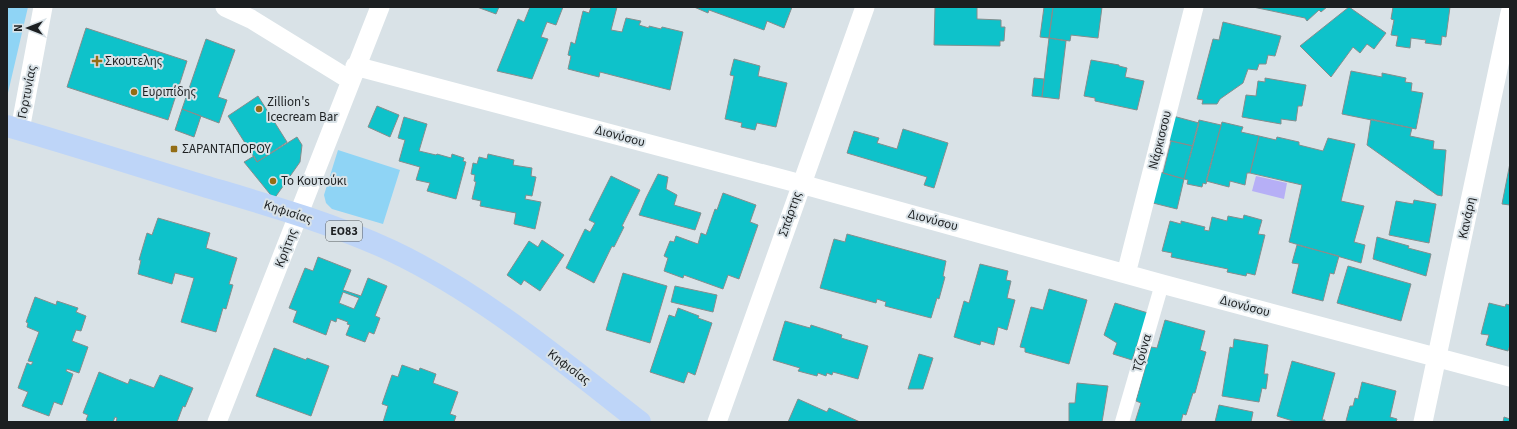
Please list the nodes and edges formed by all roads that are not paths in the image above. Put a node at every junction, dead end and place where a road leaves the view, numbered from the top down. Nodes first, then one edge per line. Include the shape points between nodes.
1 (43, 7) edge
2 (225, 7) edge
3 (380, 7) edge
4 (865, 7) edge
5 (1194, 7) edge
6 (1510, 14) edge
7 (353, 73) junction
8 (13, 128) edge
9 (801, 184) junction
10 (299, 215) junction
11 (1126, 274) junction
12 (1162, 284) junction
13 (1437, 358) junction
14 (1510, 377) edge
15 (218, 422) edge
16 (640, 422) edge
17 (717, 422) edge
18 (1122, 422) edge
19 (1423, 422) edge

1 - 8 street, Γορτυνίας
2 - 7 street, Διονύσου
3 - 7 street, Κρήτης
4 - 9 street, Σπάρτης
5 - 11 street, Νάρκισσου
6 - 13 street, Κανάρη
7 - 9 street, Διονύσου
7 - 10 street, Κρήτης
8 - 10 main road, Κηφισίας / ΕΟ83
9 - 11 street, Διονύσου
9 - 17 street, Σπάρτης
10 - 15 street, Κρήτης
10 - 16 main road, Κηφισίας / ΕΟ83 via 348,232 432,273 490,309
11 - 12 street, Διονύσου
12 - 13 street, Διονύσου
12 - 18 street, Τζούνα
13 - 14 street, Διονύσου
13 - 19 street, Κανάρη

